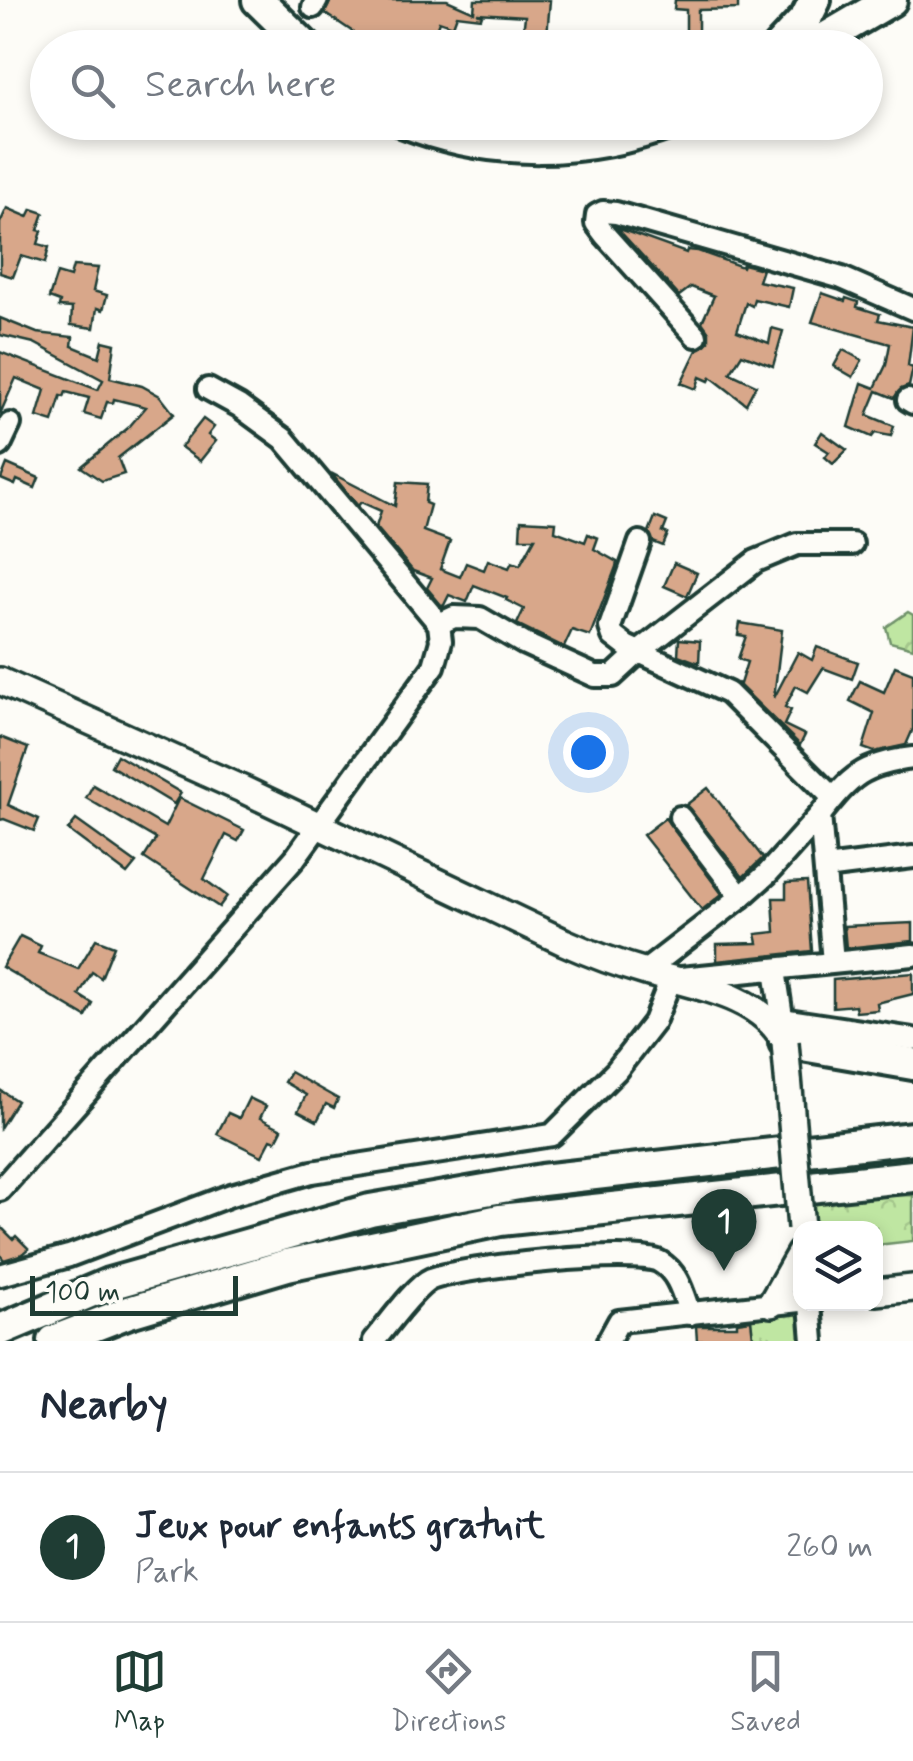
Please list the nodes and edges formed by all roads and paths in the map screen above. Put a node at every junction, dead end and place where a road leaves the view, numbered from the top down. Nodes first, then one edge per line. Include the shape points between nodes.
1 (235, 0) edge
2 (258, 0) edge
3 (815, 0) edge
4 (846, 0) edge
5 (892, 0) edge
6 (265, 30) edge
7 (289, 30) edge
8 (795, 30) edge
9 (815, 30) edge
10 (840, 30) edge
11 (466, 140) edge
12 (602, 140) edge
13 (913, 309) edge
14 (696, 336) dead end
15 (208, 389) dead end
16 (10, 424) dead end
17 (0, 445) edge
18 (640, 542) dead end
19 (852, 544) dead end
20 (439, 624) junction
21 (640, 652) junction
22 (0, 681) edge
23 (913, 758) edge
24 (827, 807) junction
25 (680, 817) dead end
26 (320, 826) junction
27 (913, 857) edge
28 (825, 868) junction
29 (742, 897) junction
30 (913, 955) edge
31 (833, 962) junction
32 (776, 970) junction
33 (644, 972) junction
34 (672, 980) junction
35 (777, 1026) junction
36 (913, 1039) edge
37 (913, 1064) edge
38 (913, 1138) edge
39 (913, 1176) edge
40 (0, 1190) edge
41 (801, 1221) edge
42 (793, 1266) edge
43 (0, 1274) edge
44 (913, 1288) edge
45 (883, 1291) edge
46 (793, 1302) edge
47 (772, 1304) junction
48 (811, 1311) edge
49 (690, 1314) junction
50 (651, 1317) junction
51 (0, 1330) edge
52 (54, 1341) edge
53 (374, 1341) edge
54 (608, 1341) edge
55 (654, 1341) edge
56 (813, 1341) edge

1 - 6 highway
2 - 7 highway
3 - 8 highway
4 - 9 highway
5 - 10 highway
11 - 12 highway via 519,147
13 - 14 street via 842,278 726,242 616,213 597,215 605,235
15 - 20 street via 284,439
16 - 17 street
18 - 21 street via 610,626 613,636
19 - 21 street via 797,544 756,561
20 - 21 street via 480,618 595,676 613,676
20 - 26 street via 434,666
21 - 24 street via 728,693
22 - 26 main road
23 - 24 street via 880,762 844,785
24 - 28 street
24 - 29 street
25 - 29 street
26 - 33 main road via 564,942
26 - 40 street
27 - 28 street
28 - 31 street
29 - 33 street
30 - 31 street
31 - 32 street
32 - 34 street
32 - 35 street
33 - 34 main road
34 - 35 main road via 730,996
34 - 43 street via 654,1022 552,1135 312,1172
35 - 36 street
35 - 37 highway
35 - 41 main road, bridge
38 - 51 highway via 542,1180 370,1210 110,1284
39 - 52 highway via 500,1220 287,1265
42 - 47 main road
44 - 45 main road
46 - 47 street
47 - 49 street
48 - 56 street
49 - 50 street
49 - 53 street via 676,1275 658,1260 625,1255 428,1280
50 - 54 street via 619,1321
50 - 55 street

